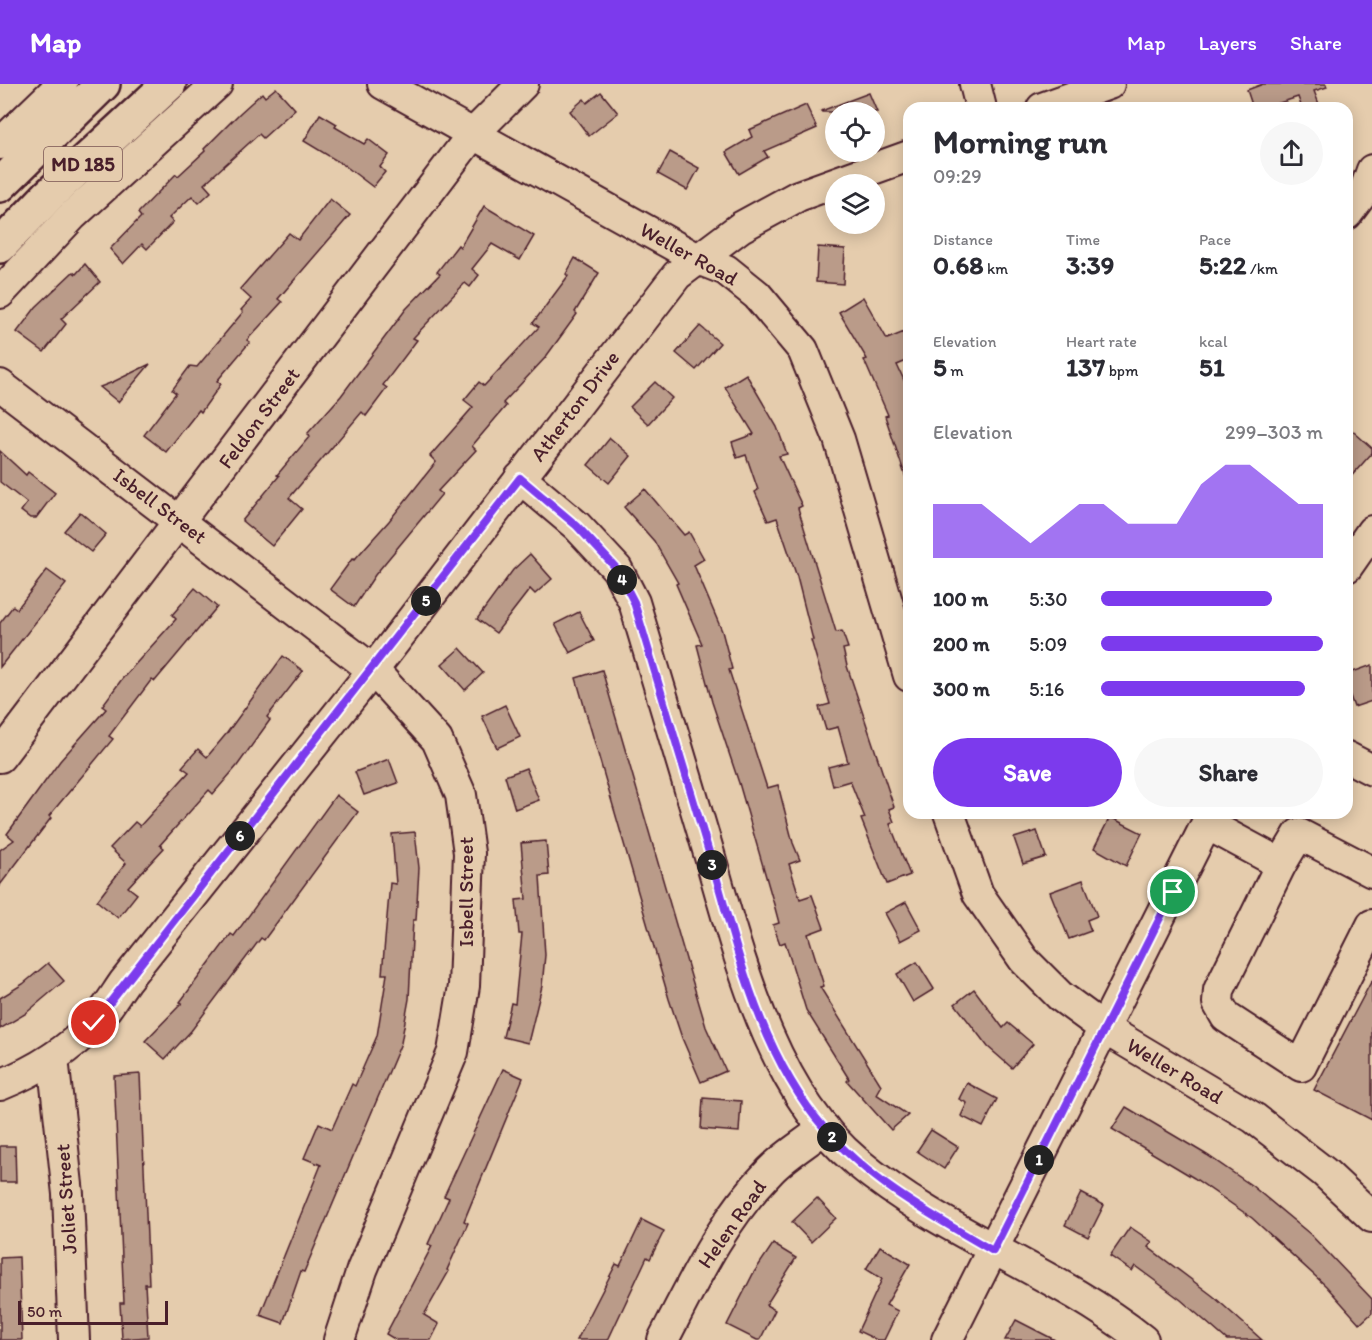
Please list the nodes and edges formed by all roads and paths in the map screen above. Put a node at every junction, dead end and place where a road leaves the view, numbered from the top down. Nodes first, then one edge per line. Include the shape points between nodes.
1 (62, 84) edge
2 (103, 84) edge
3 (169, 84) edge
4 (217, 84) edge
5 (383, 84) edge
6 (522, 84) edge
7 (975, 84) edge
8 (1109, 84) edge
9 (980, 102) edge
10 (1059, 102) edge
11 (472, 135) junction
12 (0, 144) edge
13 (903, 158) edge
14 (1372, 170) edge
15 (0, 185) edge
16 (1353, 206) edge
17 (0, 246) edge
18 (698, 259) junction
19 (0, 293) edge
20 (0, 385) edge
21 (520, 478) junction
22 (180, 522) junction
23 (1372, 531) edge
24 (1353, 558) edge
25 (903, 656) edge
26 (373, 670) junction
27 (0, 757) edge
28 (1353, 761) edge
29 (1372, 770) edge
30 (951, 819) edge
31 (1210, 819) edge
32 (1212, 819) edge
33 (1281, 864) junction
34 (1372, 872) edge
35 (1372, 925) edge
36 (1105, 1029) junction
37 (53, 1058) junction
38 (0, 1085) edge
39 (824, 1128) junction
40 (1372, 1217) edge
41 (993, 1251) junction
42 (74, 1340) edge
43 (339, 1340) edge
44 (663, 1340) edge
45 (947, 1340) edge
46 (1143, 1340) edge

1 - 12 street
2 - 15 main road, MD 185
3 - 17 main road, MD 185
4 - 19 street via 72,216
5 - 11 street, Weller Road
6 - 11 street, Feldon Street
7 - 9 street
8 - 10 street
11 - 18 street, Weller Road
11 - 22 street, Feldon Street
13 - 18 street, Atherton Drive via 798,196 741,228
14 - 16 street via 1365,190
18 - 21 street, Atherton Drive via 677,275
18 - 25 street, Weller Road via 726,270 757,295 803,350 839,439
20 - 22 street, Isbell Street
21 - 26 street, Atherton Drive
21 - 39 street via 577,526 617,569 634,602 753,1000 789,1077
22 - 26 street, Isbell Street
22 - 27 street, Feldon Street
23 - 24 street
26 - 37 street, Atherton Drive via 94,1023
26 - 43 street, Isbell Street via 437,740 461,795 469,853 464,986 453,1052 362,1270
28 - 29 street
30 - 36 street, Weller Road via 978,894 1024,960 1060,996
31 - 36 street
32 - 33 street
33 - 34 street via 1299,834
33 - 35 street via 1219,990 1218,1003 1226,1017 1301,1066
36 - 40 street, Weller Road via 1254,1118 1324,1172
36 - 41 street
37 - 38 street, Atherton Drive
37 - 42 street, Joliet Street via 68,1194
39 - 41 street via 854,1160 899,1196
39 - 44 street, Helen Road via 772,1168 742,1203 712,1244
41 - 45 street
41 - 46 street via 1108,1312

